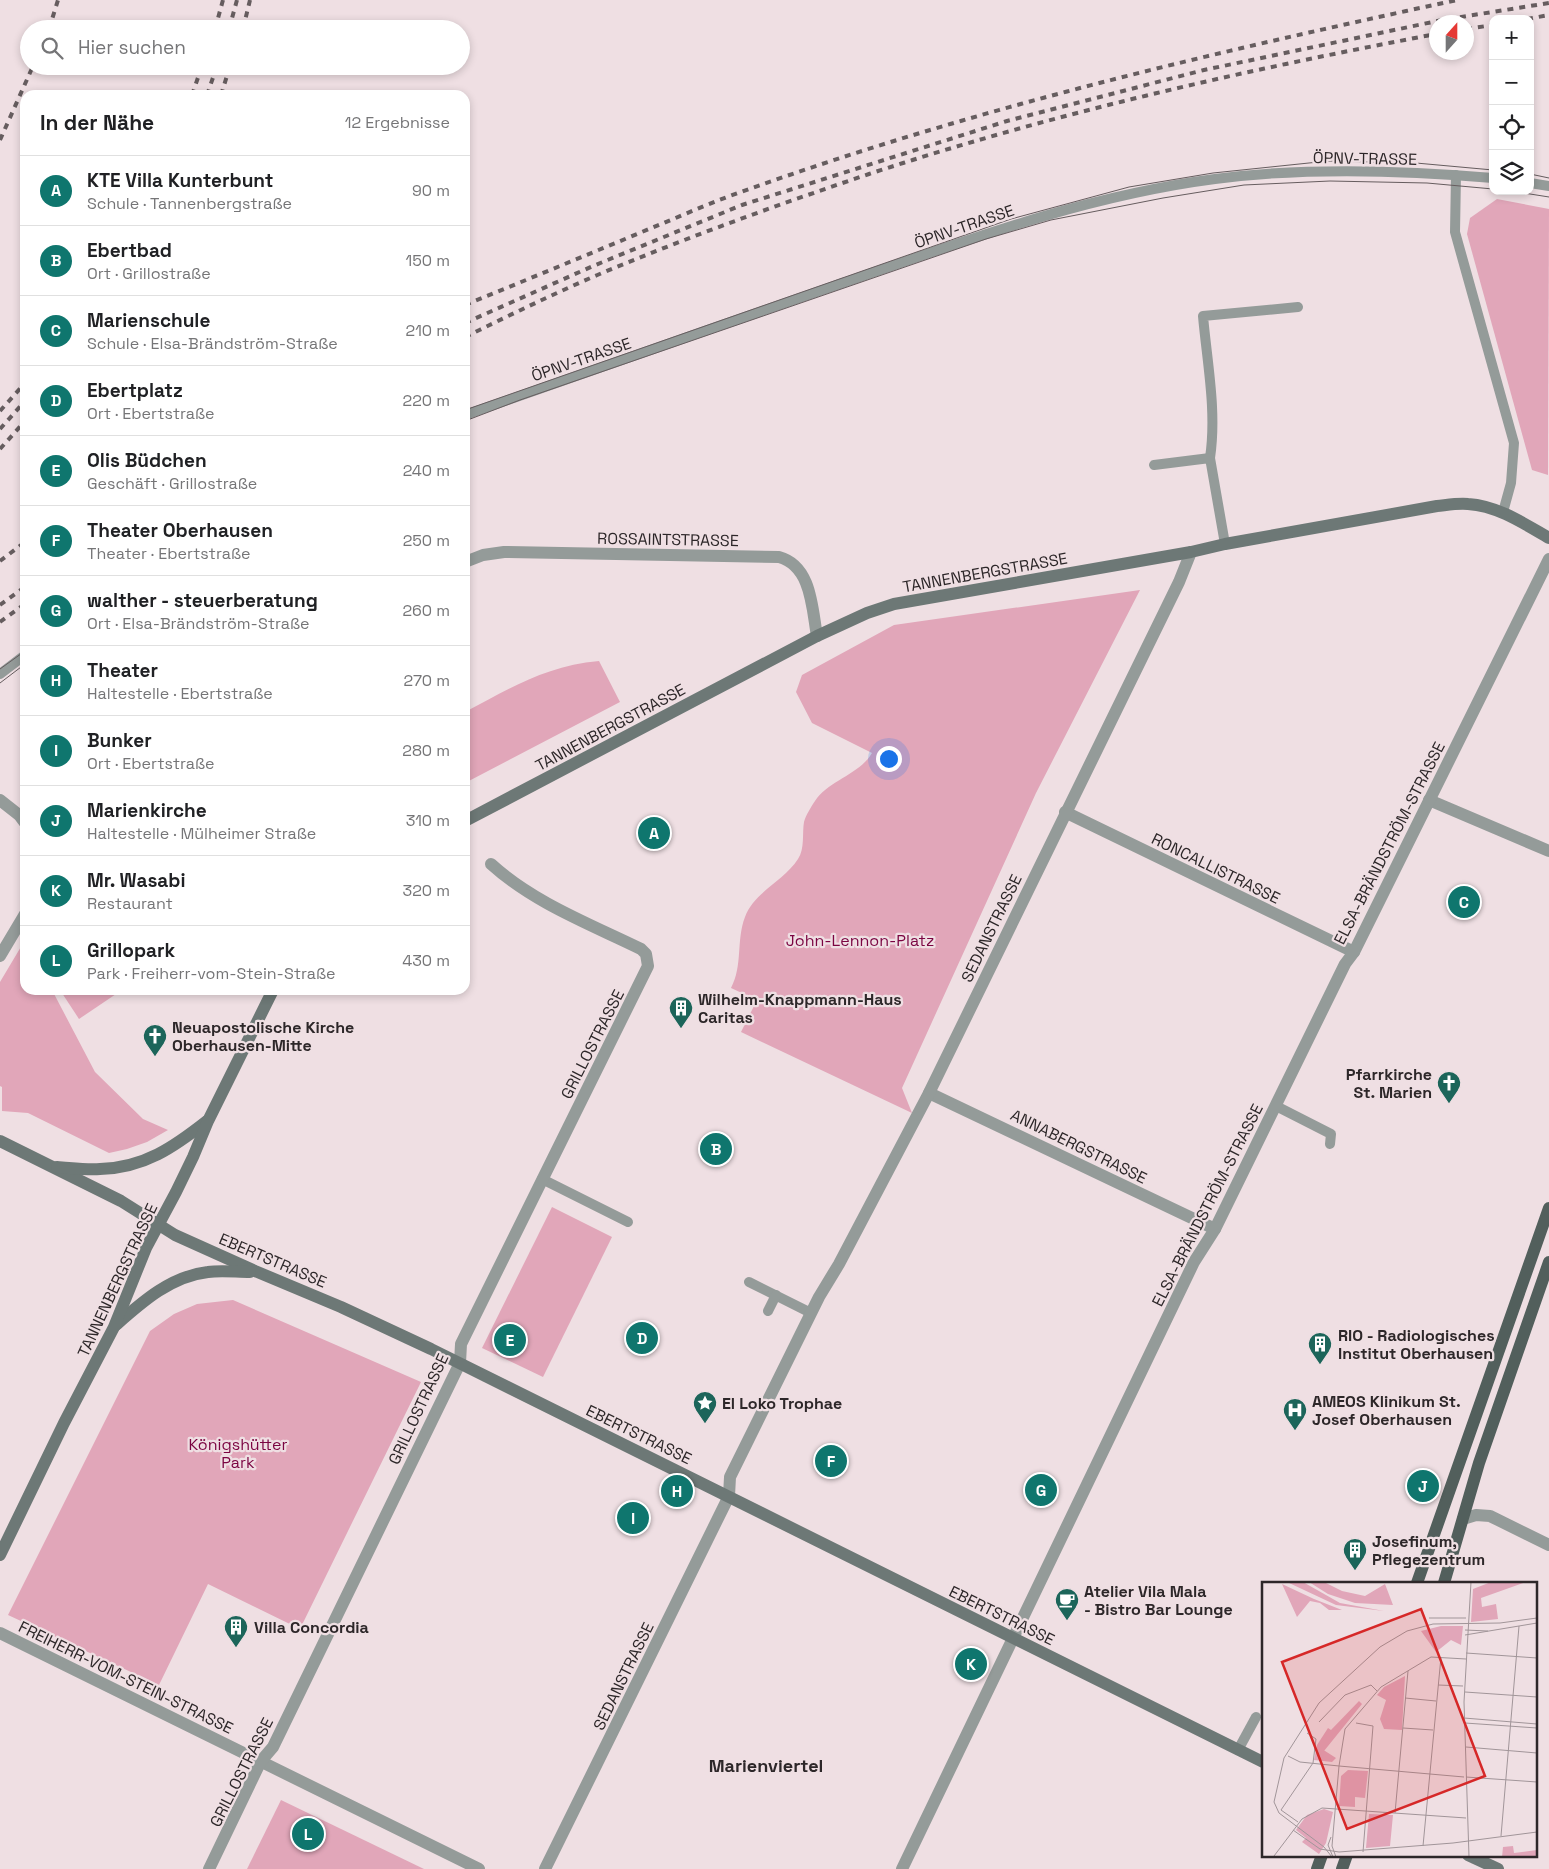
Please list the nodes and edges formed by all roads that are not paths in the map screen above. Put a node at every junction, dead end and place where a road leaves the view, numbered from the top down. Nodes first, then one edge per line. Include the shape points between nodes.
1 (1456, 175) junction
2 (1489, 178) edge
3 (1534, 184) edge
4 (1549, 186) edge
5 (1298, 307) dead end
6 (470, 413) edge
7 (1210, 458) junction
8 (1154, 465) dead end
9 (1503, 512) junction
10 (1549, 538) edge
11 (1224, 544) junction
12 (1190, 552) junction
13 (1549, 559) edge
14 (470, 560) edge
15 (817, 636) junction
16 (20, 659) edge
17 (0, 674) edge
18 (0, 800) edge
19 (1429, 800) junction
20 (1065, 812) junction
21 (20, 817) edge
22 (470, 818) edge
23 (1549, 851) edge
24 (491, 864) dead end
25 (20, 922) edge
26 (1354, 952) junction
27 (0, 956) edge
28 (271, 995) edge
29 (929, 1093) junction
30 (1276, 1106) junction
31 (208, 1120) junction
32 (0, 1141) edge
33 (1330, 1144) dead end
34 (52, 1167) junction
35 (542, 1179) junction
36 (1549, 1208) edge
37 (628, 1222) dead end
38 (158, 1225) junction
39 (1215, 1229) junction
40 (1549, 1262) edge
41 (255, 1272) junction
42 (1547, 1275) edge
43 (749, 1282) dead end
44 (776, 1295) junction
45 (768, 1312) dead end
46 (811, 1313) junction
47 (114, 1327) junction
48 (460, 1363) junction
49 (729, 1496) junction
50 (1463, 1519) junction
51 (1549, 1545) edge
52 (0, 1555) edge
53 (1417, 1582) edge
54 (1444, 1582) edge
55 (0, 1633) edge
56 (1012, 1638) junction
57 (1256, 1717) dead end
58 (1238, 1750) junction
59 (261, 1761) junction
60 (1262, 1762) edge
61 (1315, 1856) edge
62 (1322, 1856) edge
63 (1347, 1856) edge
64 (1470, 1856) edge
65 (210, 1869) edge
66 (479, 1869) edge
67 (545, 1869) edge
68 (902, 1869) edge
69 (1317, 1869) edge
70 (1342, 1869) edge
71 (1498, 1869) edge

1 - 2 lane, ÖPNV-TRASSE
1 - 6 lane, ÖPNV-TRASSE via 1310,172 1216,179 1078,207 998,230
1 - 9 lane via 1455,232 1514,444 1511,483
3 - 4 lane
5 - 7 lane via 1203,316 1213,417
7 - 8 lane
7 - 11 lane
9 - 10 street, TANNENBERGSTRASSE
9 - 11 street, TANNENBERGSTRASSE via 1466,504 1437,506
11 - 12 street, TANNENBERGSTRASSE
12 - 15 street, TANNENBERGSTRASSE via 894,604
12 - 20 street, SEDANSTRASSE via 1179,582
13 - 19 street, ELSA-BRÄNDSTRÖM-STRASSE
14 - 15 street, ROSSAINTSTRASSE via 504,552 779,557 790,562 803,575
15 - 22 street, TANNENBERGSTRASSE
16 - 17 lane
18 - 21 street
19 - 23 street
19 - 26 street, ELSA-BRÄNDSTRÖM-STRASSE
20 - 26 street, RONCALLISTRASSE
20 - 29 street, SEDANSTRASSE
24 - 35 street, GRILLOSTRASSE via 531,895 641,949 648,960 645,973
25 - 27 street
26 - 30 street, ELSA-BRÄNDSTRÖM-STRASSE via 1345,964
28 - 31 street, TANNENBERGSTRASSE
29 - 39 street, ANNABERGSTRASSE
29 - 46 street, SEDANSTRASSE
30 - 33 lane via 1331,1134
30 - 39 street, ELSA-BRÄNDSTRÖM-STRASSE
31 - 34 street via 177,1144 141,1162 100,1169
31 - 38 street, TANNENBERGSTRASSE via 194,1157
32 - 34 street, EBERTSTRASSE
34 - 38 street, EBERTSTRASSE via 122,1201
35 - 37 lane
35 - 48 street, GRILLOSTRASSE via 462,1344
36 - 53 main road
38 - 41 street, EBERTSTRASSE
38 - 47 street, TANNENBERGSTRASSE
39 - 56 street, ELSA-BRÄNDSTRÖM-STRASSE via 1194,1262
40 - 42 main road
41 - 47 street via 208,1272 186,1277 142,1302
41 - 48 street, EBERTSTRASSE via 341,1306
42 - 50 main road via 1497,1407
43 - 44 lane
44 - 45 lane
44 - 46 lane
46 - 49 street, SEDANSTRASSE via 730,1477
47 - 52 street, TANNENBERGSTRASSE
48 - 49 street, EBERTSTRASSE
48 - 59 street, GRILLOSTRASSE via 277,1739
49 - 56 street, EBERTSTRASSE
49 - 67 street, SEDANSTRASSE
50 - 51 street via 1476,1515 1490,1516
50 - 54 main road
55 - 59 street, FREIHERR-VOM-STEIN-STRASSE
56 - 58 street, EBERTSTRASSE
56 - 68 street, ELSA-BRÄNDSTRÖM-STRASSE
57 - 58 lane
58 - 60 street, EBERTSTRASSE
59 - 65 street, GRILLOSTRASSE
59 - 66 street, FREIHERR-VOM-STEIN-STRASSE
61 - 69 main road
62 - 69 main road
63 - 70 main road
64 - 71 street

